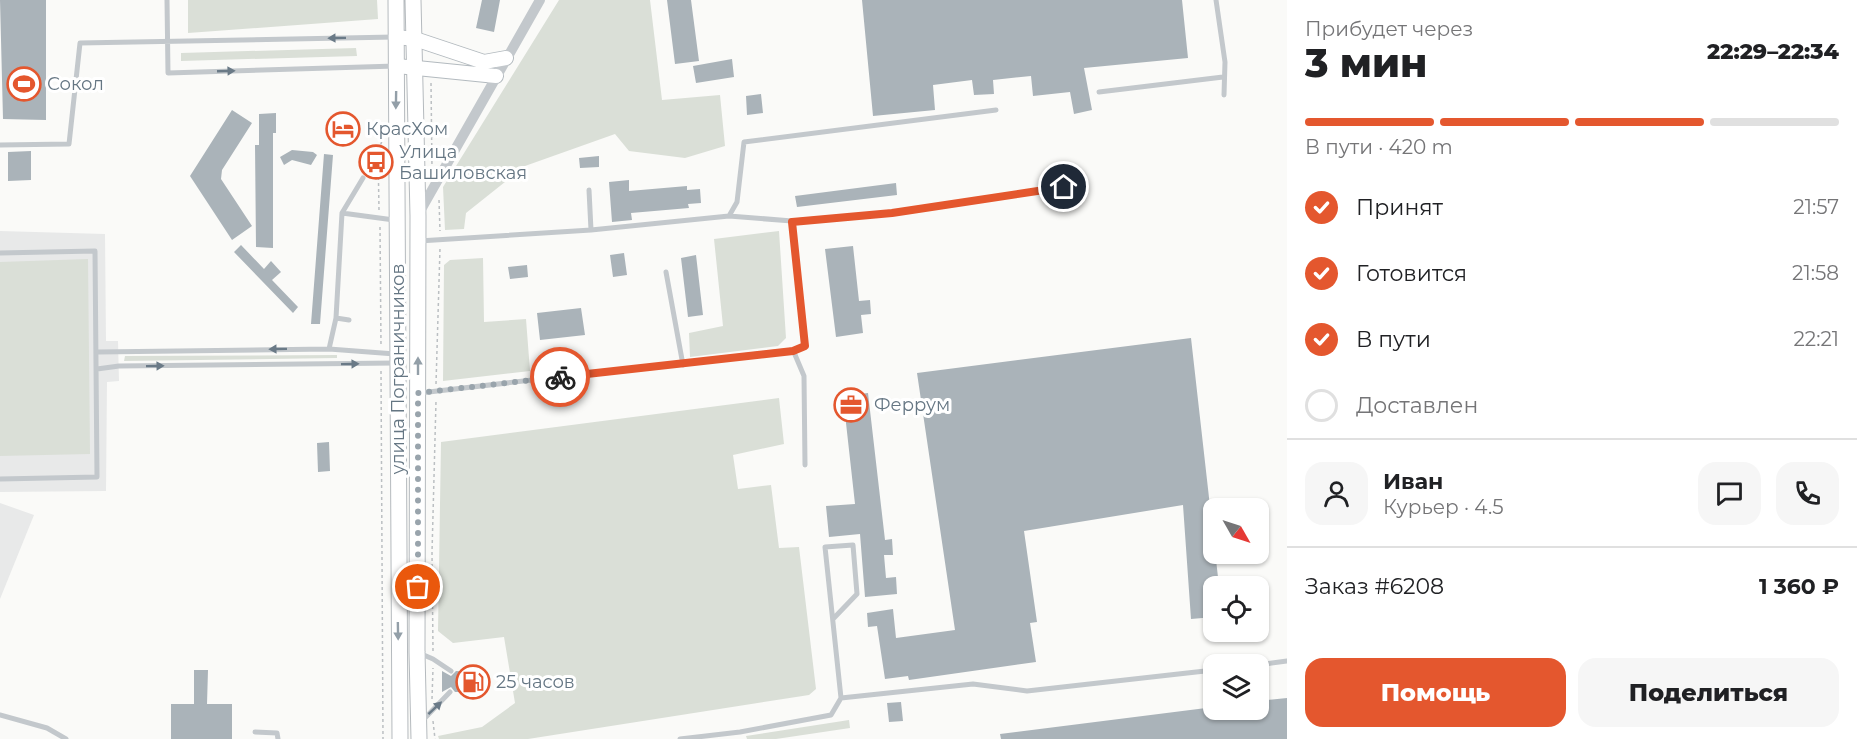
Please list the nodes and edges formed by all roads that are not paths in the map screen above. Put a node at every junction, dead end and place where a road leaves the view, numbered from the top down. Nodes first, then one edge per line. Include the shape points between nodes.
1 (166, 0) edge
2 (396, 0) edge
3 (413, 0) edge
4 (540, 0) edge
5 (1216, 0) edge
6 (396, 37) junction
7 (415, 39) junction
8 (167, 42) junction
9 (506, 58) junction
10 (397, 66) junction
11 (415, 66) junction
12 (496, 76) junction
13 (1223, 77) junction
14 (1100, 92) dead end
15 (1224, 95) dead end
16 (996, 110) dead end
17 (0, 145) edge
18 (363, 178) dead end
19 (1064, 187) dead end
20 (589, 190) dead end
21 (342, 213) junction
22 (418, 216) junction
23 (729, 216) junction
24 (396, 220) junction
25 (792, 222) junction
26 (591, 230) junction
27 (418, 242) junction
28 (0, 253) edge
29 (666, 272) dead end
30 (336, 318) junction
31 (349, 320) dead end
32 (329, 348) junction
33 (793, 351) junction
34 (98, 352) junction
35 (399, 359) junction
36 (683, 365) junction
37 (97, 369) junction
38 (418, 393) junction
39 (805, 465) dead end
40 (0, 479) edge
41 (418, 519) junction
42 (399, 526) junction
43 (418, 587) junction
44 (398, 588) junction
45 (833, 619) junction
46 (417, 652) junction
47 (1287, 661) edge
48 (1269, 663) edge
49 (451, 671) dead end
50 (1203, 671) edge
51 (450, 692) dead end
52 (841, 698) junction
53 (0, 715) edge
54 (419, 723) junction
55 (255, 732) dead end
56 (740, 732) junction
57 (66, 739) edge
58 (278, 739) edge
59 (400, 739) edge
60 (419, 739) edge
61 (680, 739) edge
62 (741, 739) edge

1 - 8 lane
2 - 6 main road, улица Пограничников
3 - 7 main road, улица Пограничников
4 - 9 street
5 - 13 lane via 1225,62
6 - 7 main road
6 -> 8 lane
6 - 10 main road, улица Пограничников
7 - 9 main road via 484,62
7 - 11 main road, улица Пограничников
8 -> 10 lane via 168,73
8 - 17 lane via 80,43 69,144
9 - 12 street
10 - 11 main road
10 -> 24 main road, улица Пограничников
11 - 12 main road
11 - 22 main road, улица Пограничников
12 - 22 street
13 - 14 lane
13 - 15 lane
16 - 23 lane via 744,142 737,202
18 - 21 lane
19 - 25 lane via 892,213
20 - 26 lane
21 - 24 lane
21 - 30 lane
22 - 27 main road, улица Пограничников
23 - 25 lane
23 - 26 lane
24 - 35 main road, улица Пограничников
25 - 33 lane via 805,346
26 - 27 lane
38 -> 27 main road, улица Пограничников
28 - 34 lane via 95,251
29 - 36 lane
30 - 31 lane
30 - 32 lane
32 -> 34 lane
32 - 35 lane via 381,353
33 - 36 lane
33 - 39 lane via 804,376
34 - 37 lane
37 -> 35 lane via 381,364
35 - 42 main road, улица Пограничников
36 - 38 lane
37 - 40 lane via 97,477
38 - 41 main road, улица Пограничников
41 - 42 main road via 415,530 407,537
41 - 43 main road, улица Пограничников
42 - 44 main road, улица Пограничников
43 - 44 main road via 408,577
43 - 46 main road, улица Пограничников
44 -> 59 main road, улица Пограничников
45 - 45 lane via 825,547 853,545 857,594
45 - 52 lane
46 - 49 lane
46 - 54 main road, улица Пограничников
47 - 48 lane
50 - 52 lane via 1027,691 973,684
54 -> 51 lane
52 - 56 lane via 831,715
53 - 57 lane via 47,728
54 - 60 main road, улица Пограничников
55 - 58 lane via 278,733
56 - 61 lane
56 - 62 lane

